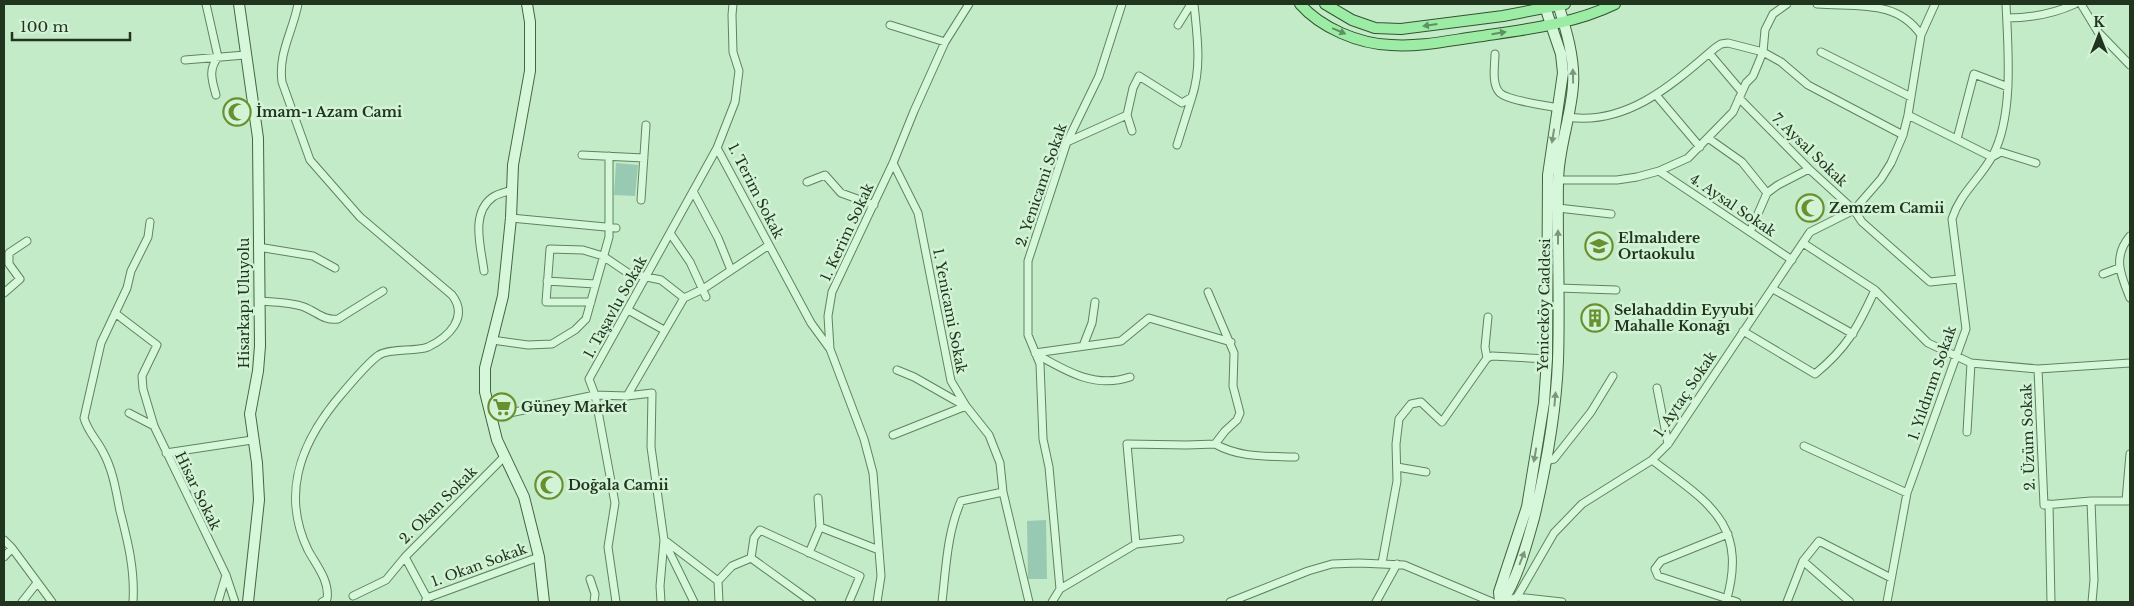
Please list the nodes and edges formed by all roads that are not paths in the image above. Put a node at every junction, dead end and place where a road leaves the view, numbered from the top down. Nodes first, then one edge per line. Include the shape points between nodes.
1 (206, 4) edge
2 (239, 4) edge
3 (298, 4) edge
4 (527, 4) edge
5 (734, 4) edge
6 (969, 4) edge
7 (1122, 4) edge
8 (1190, 4) edge
9 (1194, 4) edge
10 (1300, 4) edge
11 (1325, 4) edge
12 (1560, 4) edge
13 (1615, 4) edge
14 (1795, 4) edge
15 (1817, 4) edge
16 (1837, 4) edge
17 (1935, 4) edge
18 (2006, 4) edge
19 (2075, 4) edge
20 (2080, 4) edge
21 (1786, 5) edge
22 (1545, 6) edge
23 (2007, 18) junction
24 (1564, 21) junction
25 (1551, 24) junction
26 (890, 25) dead end
27 (1178, 25) dead end
28 (1921, 35) junction
29 (945, 42) junction
30 (1764, 52) junction
31 (1821, 52) dead end
32 (1709, 53) junction
33 (1495, 54) dead end
34 (245, 55) junction
35 (218, 57) junction
36 (185, 60) dead end
37 (2130, 65) edge
38 (2008, 86) junction
39 (216, 95) dead end
40 (1656, 95) junction
41 (1740, 95) junction
42 (1911, 96) junction
43 (1192, 97) junction
44 (1558, 108) junction
45 (1127, 115) junction
46 (1908, 116) junction
47 (1567, 117) junction
48 (646, 125) dead end
49 (1132, 131) dead end
50 (1903, 135) junction
51 (1708, 138) junction
52 (1957, 139) junction
53 (1067, 142) junction
54 (1177, 145) dead end
55 (1700, 147) junction
56 (717, 148) junction
57 (582, 155) dead end
58 (609, 156) junction
59 (1992, 156) junction
60 (644, 158) junction
61 (893, 163) junction
62 (2036, 163) dead end
63 (1809, 169) junction
64 (1659, 171) junction
65 (1558, 180) junction
66 (807, 182) dead end
67 (512, 190) junction
68 (693, 190) junction
69 (1767, 193) junction
70 (641, 200) dead end
71 (874, 205) junction
72 (1558, 208) junction
73 (1854, 210) junction
74 (1610, 214) dead end
75 (511, 218) junction
76 (150, 222) dead end
77 (607, 227) junction
78 (616, 228) dead end
79 (1750, 232) junction
80 (670, 233) junction
81 (2130, 236) edge
82 (27, 241) dead end
83 (1803, 243) junction
84 (769, 245) junction
85 (258, 247) junction
86 (602, 256) junction
87 (1792, 260) junction
88 (335, 268) dead end
89 (2119, 268) junction
90 (731, 270) junction
91 (484, 271) dead end
92 (2104, 274) dead end
93 (646, 276) junction
94 (1959, 279) junction
95 (547, 281) junction
96 (595, 284) junction
97 (703, 288) junction
98 (1558, 288) junction
99 (1773, 288) junction
100 (1616, 290) dead end
101 (1875, 290) junction
102 (383, 291) dead end
103 (1208, 292) dead end
104 (4, 293) edge
105 (706, 297) dead end
106 (684, 298) junction
107 (2130, 298) edge
108 (259, 301) junction
109 (591, 302) junction
110 (1094, 302) dead end
111 (628, 310) junction
112 (115, 313) junction
113 (1488, 317) dead end
114 (1558, 321) junction
115 (1547, 322) junction
116 (664, 330) junction
117 (1743, 331) junction
118 (1853, 334) junction
119 (492, 340) junction
120 (1230, 342) junction
121 (1083, 346) junction
122 (830, 349) junction
123 (1036, 353) junction
124 (1956, 357) junction
125 (1486, 358) junction
126 (1547, 359) junction
127 (1971, 363) junction
128 (2130, 363) edge
129 (2038, 369) junction
130 (897, 370) dead end
131 (1613, 376) dead end
132 (1130, 377) dead end
133 (1657, 388) dead end
134 (595, 395) junction
135 (628, 396) junction
136 (966, 406) junction
137 (130, 413) dead end
138 (491, 417) junction
139 (154, 426) junction
140 (1968, 432) dead end
141 (893, 435) dead end
142 (252, 440) junction
143 (1215, 444) junction
144 (1668, 444) junction
145 (1804, 446) dead end
146 (166, 453) junction
147 (2130, 454) edge
148 (504, 457) junction
149 (1295, 457) dead end
150 (1652, 460) junction
151 (1545, 461) junction
152 (1397, 467) junction
153 (1426, 472) dead end
154 (1003, 492) junction
155 (1907, 492) junction
156 (818, 498) dead end
157 (2091, 501) junction
158 (2128, 501) edge
159 (2046, 505) junction
160 (820, 527) junction
161 (1728, 534) junction
162 (1180, 539) dead end
163 (4, 540) edge
164 (664, 540) junction
165 (1136, 544) junction
166 (12, 548) junction
167 (879, 550) junction
168 (809, 552) junction
169 (539, 556) junction
170 (4, 557) edge
171 (405, 557) junction
172 (751, 558) junction
173 (1803, 561) junction
174 (1382, 563) junction
175 (1397, 564) junction
176 (226, 575) junction
177 (1891, 578) junction
178 (590, 579) dead end
179 (718, 580) junction
180 (37, 583) junction
181 (1060, 589) junction
182 (353, 596) dead end
183 (1518, 597) junction
184 (426, 600) edge
185 (1726, 600) edge
186 (22, 602) edge
187 (50, 602) edge
188 (133, 602) edge
189 (218, 602) edge
190 (235, 602) edge
191 (248, 602) edge
192 (322, 602) edge
193 (544, 602) edge
194 (594, 602) edge
195 (616, 602) edge
196 (660, 602) edge
197 (694, 602) edge
198 (719, 602) edge
199 (812, 602) edge
200 (849, 602) edge
201 (877, 602) edge
202 (942, 602) edge
203 (1029, 602) edge
204 (1052, 602) edge
205 (1230, 602) edge
206 (1376, 602) edge
207 (1492, 602) edge
208 (1501, 602) edge
209 (1506, 602) edge
210 (1562, 602) edge
211 (1737, 602) edge
212 (1787, 602) edge
213 (1850, 602) edge
214 (1887, 602) edge
215 (2051, 602) edge
216 (2092, 602) edge

1 - 35 street
2 - 34 street, Hisarkapı Uluyolu
3 - 192 street via 284,44 280,70 310,160 360,217 452,295 458,303 459,313 454,326 427,347 380,355 335,402 304,451 296,475 296,502 307,548 328,590 327,599
4 - 67 street via 530,71 513,165
5 - 56 street, 1. Terim Sokak via 733,52 739,71 735,102
6 - 29 street, 1. Kerim Sokak
7 - 53 street, 2. Yenicami Sokak via 1099,76
8 - 27 street
9 - 43 street via 1198,71
10 -> 25 main road via 1333,29 1370,42 1390,45 1434,43
22 -> 11 main road via 1401,29 1375,28
12 - 22 main road
12 - 24 street, Yeniceköy Caddesi
13 - 24 main road
14 - 21 street
15 - 16 street
16 - 28 street via 1888,4 1914,21
17 - 28 street, 1. Aytaç Sokak
18 - 23 street, 1. Yıldırım Sokak
19 - 23 street via 2026,18
20 - 37 street via 2098,32
21 - 30 street via 1773,14 1765,30
22 - 25 street, Yeniceköy Caddesi
23 - 38 street, 1. Yıldırım Sokak
24 - 25 main road
47 -> 24 street, Yeniceköy Caddesi via 1574,72
25 - 44 street, Yeniceköy Caddesi via 1561,54 1563,73
26 - 29 street
28 - 42 street, 1. Aytaç Sokak
29 - 61 street, 1. Kerim Sokak
30 - 32 street via 1736,44 1721,44
30 - 41 street
30 - 50 street via 1808,86
31 - 42 street
32 - 40 street
32 - 41 street, 7. Aysal Sokak
33 - 44 street via 1494,79 1500,92 1508,97
34 - 35 street
34 - 85 street, Hisarkapı Uluyolu via 258,138
35 - 36 street
35 - 39 street via 210,76
38 - 52 street via 1974,74
38 - 59 street, 1. Yıldırım Sokak via 2006,107
40 - 47 street via 1622,112 1584,120
40 - 55 street
41 - 51 street via 1733,112
41 - 63 street, 7. Aysal Sokak
42 - 46 street, 1. Aytaç Sokak
43 - 45 street via 1182,103 1139,76
43 - 54 street
44 -> 115 street, Yeniceköy Caddesi via 1548,174
45 - 49 street
45 - 53 street
46 - 50 street, 1. Aytaç Sokak
46 - 52 street
47 - 65 street, Yeniceköy Caddesi
48 - 60 street
50 - 73 street, 1. Aytaç Sokak via 1881,179
51 - 55 street
51 - 69 street via 1742,162
52 - 59 street
53 - 123 street, 2. Yenicami Sokak via 1028,262 1028,335
55 - 64 street via 1688,158
56 - 68 street, 1. Taşavlu Sokak
56 - 84 street, 1. Terim Sokak
57 - 58 street
58 - 60 street
58 - 77 street
59 - 62 street via 2001,152
59 - 94 street, 1. Yıldırım Sokak via 1957,203 1952,219
60 - 70 street
61 - 71 street, 1. Kerim Sokak
61 - 136 street, 1. Yenicami Sokak via 918,213 951,381
63 - 69 street
63 - 73 street, 7. Aysal Sokak
64 - 65 street via 1617,180
64 - 79 street, 4. Aysal Sokak
65 - 72 street, Yeniceköy Caddesi
66 - 71 street via 825,175 842,193
67 - 75 street
67 - 91 street via 495,196 481,212 479,224
68 - 80 street, 1. Taşavlu Sokak
68 - 90 street
69 - 79 street
71 - 122 street, 1. Kerim Sokak via 832,292 828,316
72 - 74 street
98 -> 72 street, Yeniceköy Caddesi
73 - 83 street, 1. Aytaç Sokak via 1810,232
73 - 94 street, 7. Aysal Sokak via 1862,222 1930,282
75 - 77 street
75 - 119 street via 503,296
76 - 112 street via 148,238
77 - 78 street
77 - 86 street via 609,237
79 - 87 street, 4. Aysal Sokak
80 - 93 street, 1. Taşavlu Sokak
80 - 97 street
81 - 89 street via 2125,242
82 - 104 street via 9,253 9,264 20,279
83 - 87 street, 1. Aytaç Sokak
83 - 101 street
84 - 90 street
84 - 122 street, 1. Terim Sokak via 811,323
85 - 88 street via 313,256
85 - 108 street, Hisarkapı Uluyolu
86 - 93 street via 628,273
86 - 95 street via 583,250 550,249
86 - 96 street
87 - 99 street, 1. Aytaç Sokak
89 - 92 street
89 - 107 street
90 - 97 street
93 - 106 street via 661,280
93 - 111 street, 1. Taşavlu Sokak
94 - 124 street, 1. Yıldırım Sokak via 1966,330
95 - 96 street
95 - 109 street via 546,302
96 - 109 street
97 - 105 street
97 - 106 street
98 - 100 street
98 - 114 street, Yeniceköy Caddesi
99 - 117 street, 1. Aytaç Sokak
99 - 118 street
101 - 118 street
101 - 124 street via 1928,343
102 - 108 street via 338,320 322,317 304,307
103 - 120 street
106 - 116 street
108 - 142 street, Hisarkapı Uluyolu via 258,371 250,414
109 - 119 street via 586,319 552,344 528,345
110 - 121 street via 1092,323
111 - 116 street
111 - 134 street, 1. Taşavlu Sokak via 589,379
112 - 139 street, Hisar Sokak via 157,345 142,376
112 - 188 street via 100,343 84,418 112,474 132,560
113 - 125 street
114 - 115 street
151 -> 114 street, Yeniceköy Caddesi via 1553,420
115 - 126 street, Yeniceköy Caddesi
116 - 135 street
117 - 118 street via 1815,374 1844,348
117 - 144 street, 1. Aytaç Sokak
119 - 138 street via 485,368 485,392
120 - 121 street via 1149,318 1121,341
120 - 143 street via 1234,353 1233,386 1240,412 1237,420
121 - 123 street
122 - 167 street, 1. Kerim Sokak via 864,439 873,473
123 - 132 street via 1067,372 1092,381 1118,381
123 - 181 street, 2. Yenicami Sokak via 1040,364 1043,439 1049,467
124 - 127 street
124 - 155 street, 1. Yıldırım Sokak
125 - 126 street
125 - 152 street via 1442,422 1421,402 1411,404 1400,418
126 -> 208 street, Yeniceköy Caddesi via 1544,403 1527,507 1499,592
127 - 129 street
127 - 140 street
128 - 129 street
129 - 159 street, 2. Üzüm Sokak
130 - 136 street
131 - 151 street via 1591,412 1554,459
133 - 144 street
134 - 135 street
134 - 138 street
134 - 195 street via 615,503 608,547
135 - 164 street via 652,393 651,447
136 - 141 street
136 - 154 street, 1. Yenicami Sokak via 989,436 1000,463
137 - 139 street
138 - 148 street
139 - 146 street, Hisar Sokak
142 - 146 street
142 - 191 street, Hisarkapı Uluyolu via 259,500
143 - 149 street via 1240,454
143 - 165 street via 1126,444
144 - 150 street, 1. Aytaç Sokak
145 - 155 street
146 - 176 street, Hisar Sokak
147 - 158 street
148 - 169 street via 524,497
148 - 171 street, 2. Okan Sokak
150 - 161 street via 1704,500 1719,516
150 - 183 street, 1. Aytaç Sokak via 1582,504 1554,533
208 -> 151 street, Yeniceköy Caddesi via 1509,592 1526,545
152 - 153 street
152 - 174 street
154 - 202 street via 961,501 948,542
154 - 203 street, 1. Yenicami Sokak
155 - 177 street, 1. Yıldırım Sokak
156 - 160 street
157 - 158 street
157 - 159 street
157 - 216 street
159 - 215 street, 2. Üzüm Sokak
160 - 167 street
160 - 168 street
161 - 185 street via 1732,564
161 - 185 street via 1661,561 1656,570 1658,576
162 - 165 street
163 - 166 street
164 - 179 street
164 - 196 street
164 - 197 street
165 - 181 street
166 - 170 street
166 - 180 street
167 - 201 street, 1. Kerim Sokak via 881,576
168 - 172 street via 760,530 754,538
168 - 200 street via 860,576
169 - 184 street, 1. Okan Sokak
169 - 193 street
171 - 182 street via 386,580
171 - 184 street, 2. Okan Sokak
172 - 179 street via 732,566
172 - 199 street
173 - 177 street via 1819,541
173 - 212 street
173 - 213 street
174 - 175 street
174 - 205 street via 1332,564
175 - 206 street
175 - 207 street
176 - 189 street
176 - 190 street, Hisar Sokak
177 - 214 street, 1. Yıldırım Sokak
178 - 194 street
179 - 198 street
180 - 186 street
180 - 187 street
181 - 204 street
183 - 209 street
183 - 210 street
185 - 211 street

